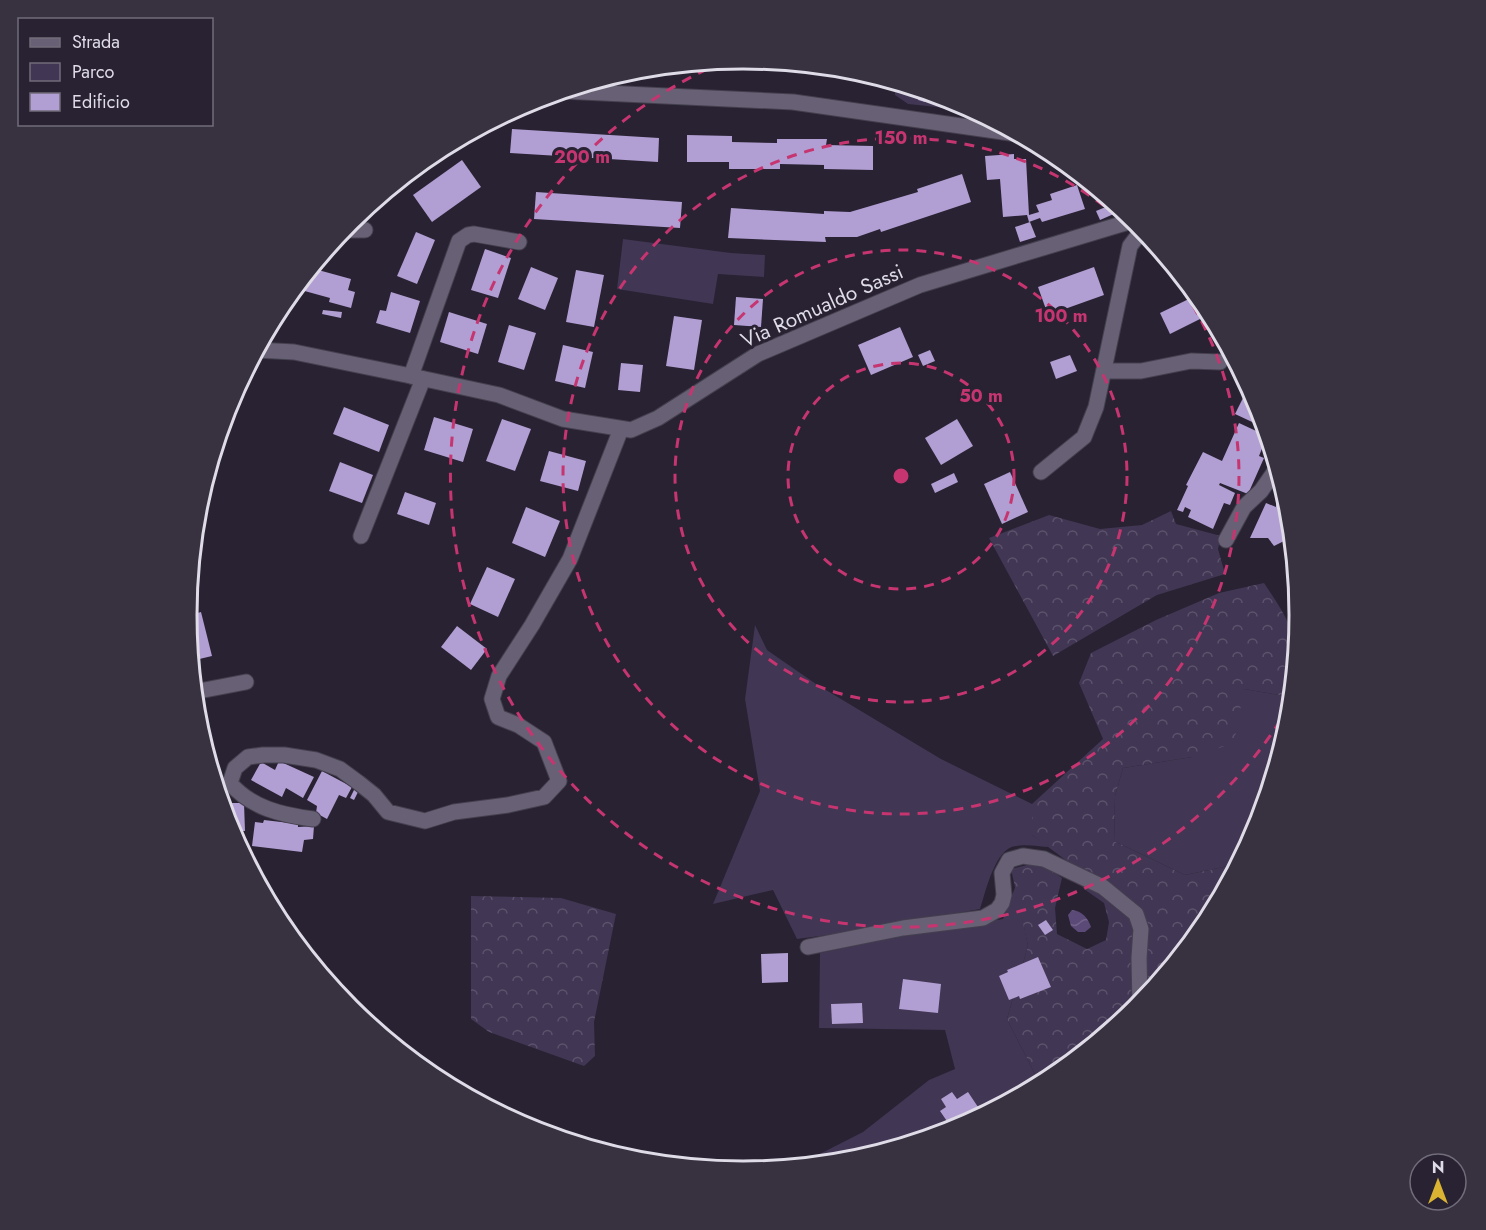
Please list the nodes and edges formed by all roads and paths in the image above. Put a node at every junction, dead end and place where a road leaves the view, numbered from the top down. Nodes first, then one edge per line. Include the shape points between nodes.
1 (604, 88) edge
2 (995, 131) edge
3 (1123, 224) edge
4 (356, 230) edge
5 (365, 230) dead end
6 (1137, 237) edge
7 (519, 242) dead end
8 (266, 350) edge
9 (1220, 362) dead end
10 (1104, 371) junction
11 (417, 378) junction
12 (621, 429) junction
13 (1041, 472) dead end
14 (1271, 477) edge
15 (361, 536) dead end
16 (1226, 540) dead end
17 (246, 682) dead end
18 (203, 690) edge
19 (313, 819) dead end
20 (808, 947) dead end
21 (1139, 990) edge

1 - 2 street via 793,102
3 - 12 street, Via Romualdo Sassi via 920,285 758,354 657,418 631,430
4 - 5 street
6 - 10 street via 1130,246
7 - 11 street via 474,234 459,241
8 - 11 street, Via Romualdo Sassi via 294,352
9 - 10 street via 1191,361 1141,371
10 - 13 street via 1096,408 1084,437
11 - 12 street, Via Romualdo Sassi via 499,395 563,419
11 - 15 street
12 - 19 street via 570,559 499,676 492,699 498,717 544,742 560,781 544,797 454,812 425,821 388,812 374,795 340,769 316,760 263,754 248,757 235,768 230,783 241,796 286,815
14 - 16 street via 1244,507
17 - 18 street
20 - 21 street via 903,928 983,918 998,910 1002,903 1002,873 1009,860 1023,855 1044,858 1103,887 1136,914 1142,929

